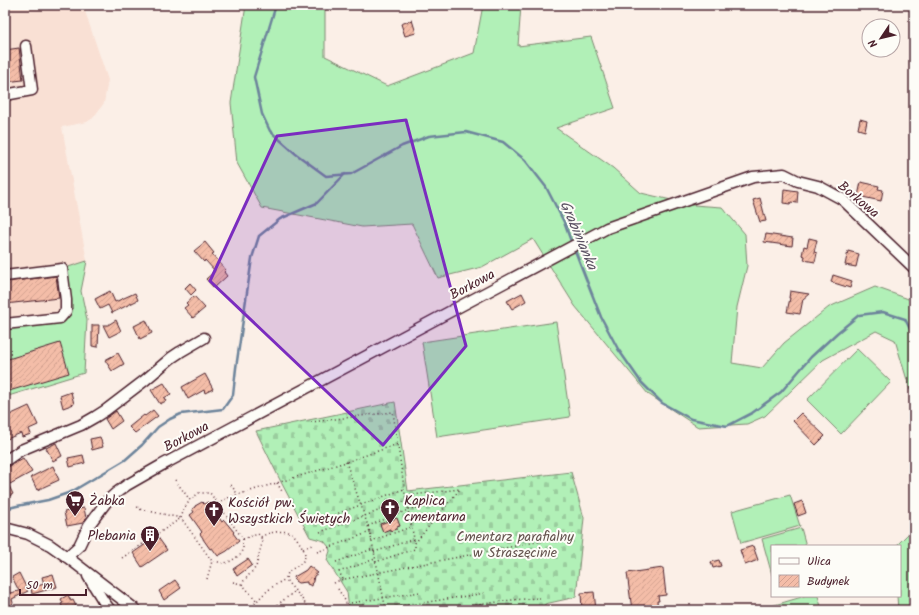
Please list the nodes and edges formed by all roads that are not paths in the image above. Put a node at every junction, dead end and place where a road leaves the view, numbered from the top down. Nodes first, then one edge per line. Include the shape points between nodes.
1 (26, 46) dead end
2 (5, 95) edge
3 (914, 268) edge
4 (5, 276) edge
5 (5, 324) edge
6 (204, 338) dead end
7 (5, 461) edge
8 (5, 528) edge
9 (67, 557) junction
10 (85, 571) junction
11 (110, 610) edge
12 (136, 610) edge

1 - 2 street via 32,90
3 - 9 street, Borkowa via 842,199 818,186 784,174 753,177 607,228 202,443 116,493 90,525 79,546
4 - 5 street via 62,270 66,311 60,318
6 - 7 street via 171,358 95,418 21,450
8 - 9 street via 28,534
9 - 10 street
10 - 11 street
10 - 12 street

